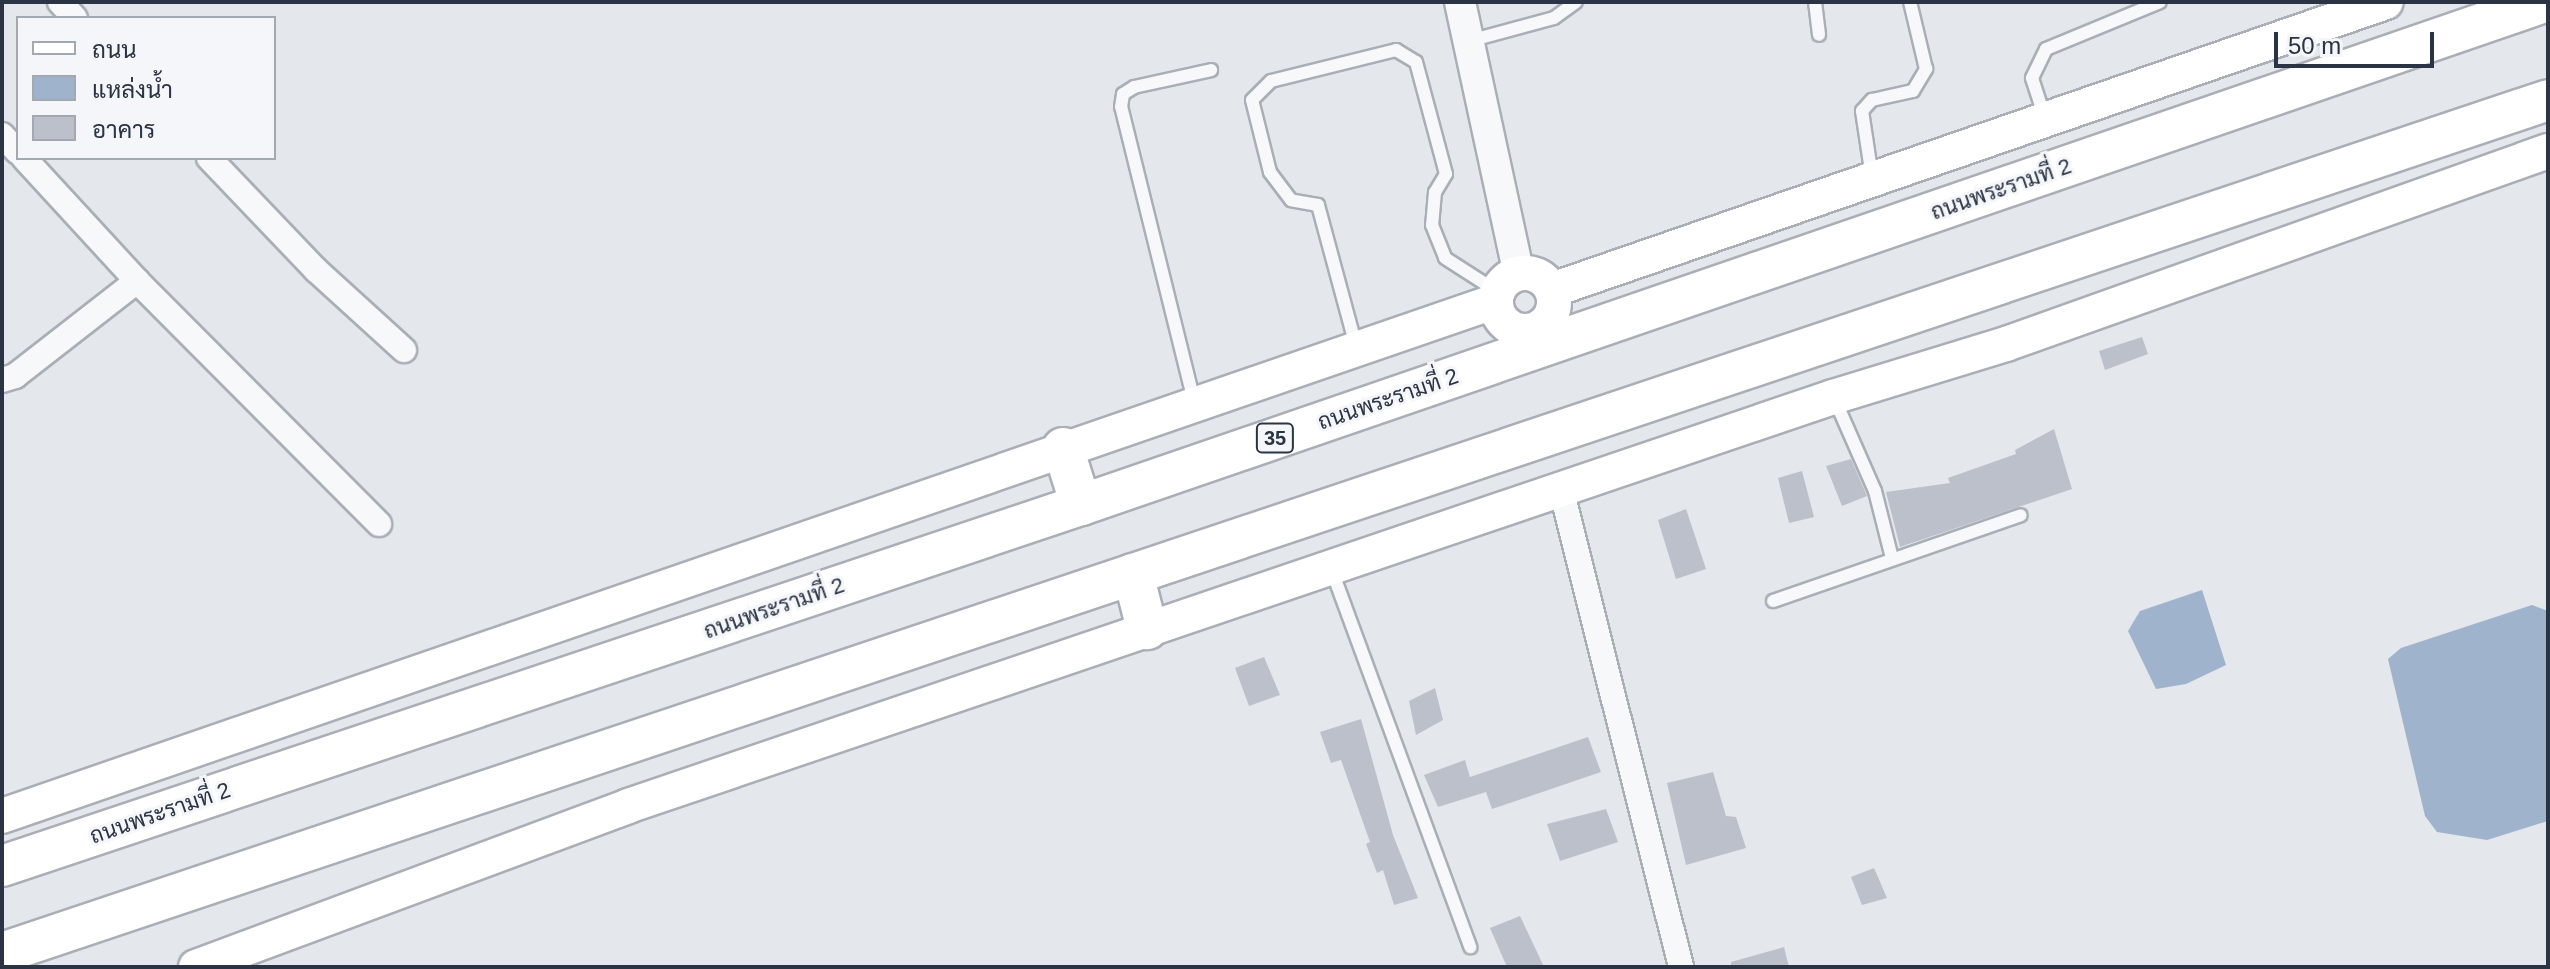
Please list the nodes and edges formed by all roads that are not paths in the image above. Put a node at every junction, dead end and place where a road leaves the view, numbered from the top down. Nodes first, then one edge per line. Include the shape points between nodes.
1 (1460, 2) edge
2 (1576, 2) edge
3 (1815, 2) edge
4 (1910, 2) edge
5 (2160, 2) edge
6 (2386, 2) edge
7 (2544, 2) edge
8 (1819, 35) dead end
9 (1469, 41) junction
10 (1211, 70) dead end
11 (2548, 100) edge
12 (2046, 122) junction
13 (2, 135) edge
14 (16, 150) edge
15 (2548, 151) edge
16 (26, 160) edge
17 (211, 160) edge
18 (1872, 177) junction
19 (137, 281) junction
20 (1505, 289) junction
21 (1547, 320) junction
22 (1356, 346) junction
23 (404, 350) dead end
24 (2, 380) edge
25 (1833, 397) junction
26 (1195, 402) junction
27 (1063, 448) junction
28 (1561, 489) junction
29 (1081, 505) junction
30 (2021, 515) dead end
31 (379, 524) dead end
32 (1892, 558) junction
33 (1331, 567) junction
34 (1133, 574) junction
35 (1773, 601) dead end
36 (1147, 629) junction
37 (2, 816) edge
38 (2, 866) edge
39 (1470, 947) dead end
40 (2, 953) edge
41 (196, 967) edge
42 (1681, 967) edge

1 - 9 street
2 - 9 lane via 1554,18
3 - 8 lane
4 - 18 lane via 1926,69 1913,91 1872,100 1862,111
5 - 12 lane via 2046,49 2032,78
6 - 12 main road, ถนนพระรามที่ 2 / 35
7 - 21 highway, ถนนพระรามที่ 2 / 35
9 - 20 street
10 - 26 lane via 1134,87 1123,94 1121,107
11 - 34 highway
12 - 18 main road, ถนนพระรามที่ 2 / 35
13 - 14 street
15 - 25 main road via 2006,344
16 - 19 street
17 - 23 street via 316,270
18 - 21 main road, ถนนพระรามที่ 2 / 35
19 - 24 street via 15,376
19 - 31 street
20 - 21 main road, 35 via 1509,326 1527,331
20 - 21 main road via 1538,276
20 - 22 main road
20 - 22 lane via 1445,258 1432,225 1435,192 1446,174 1416,62 1396,50 1271,81 1252,100 1270,172 1291,200 1318,205
21 - 29 highway, ถนนพระรามที่ 2 / 35
22 - 26 main road
25 - 28 main road
25 - 32 lane via 1875,491
26 - 27 main road
27 - 29 highway
27 - 37 main road
28 - 33 main road
28 - 42 street
29 - 38 highway, ถนนพระรามที่ 2 / 35
30 - 32 lane
32 - 35 lane
33 - 36 main road
33 - 39 lane
34 - 36 highway
34 - 40 highway
36 - 41 main road via 628,806

